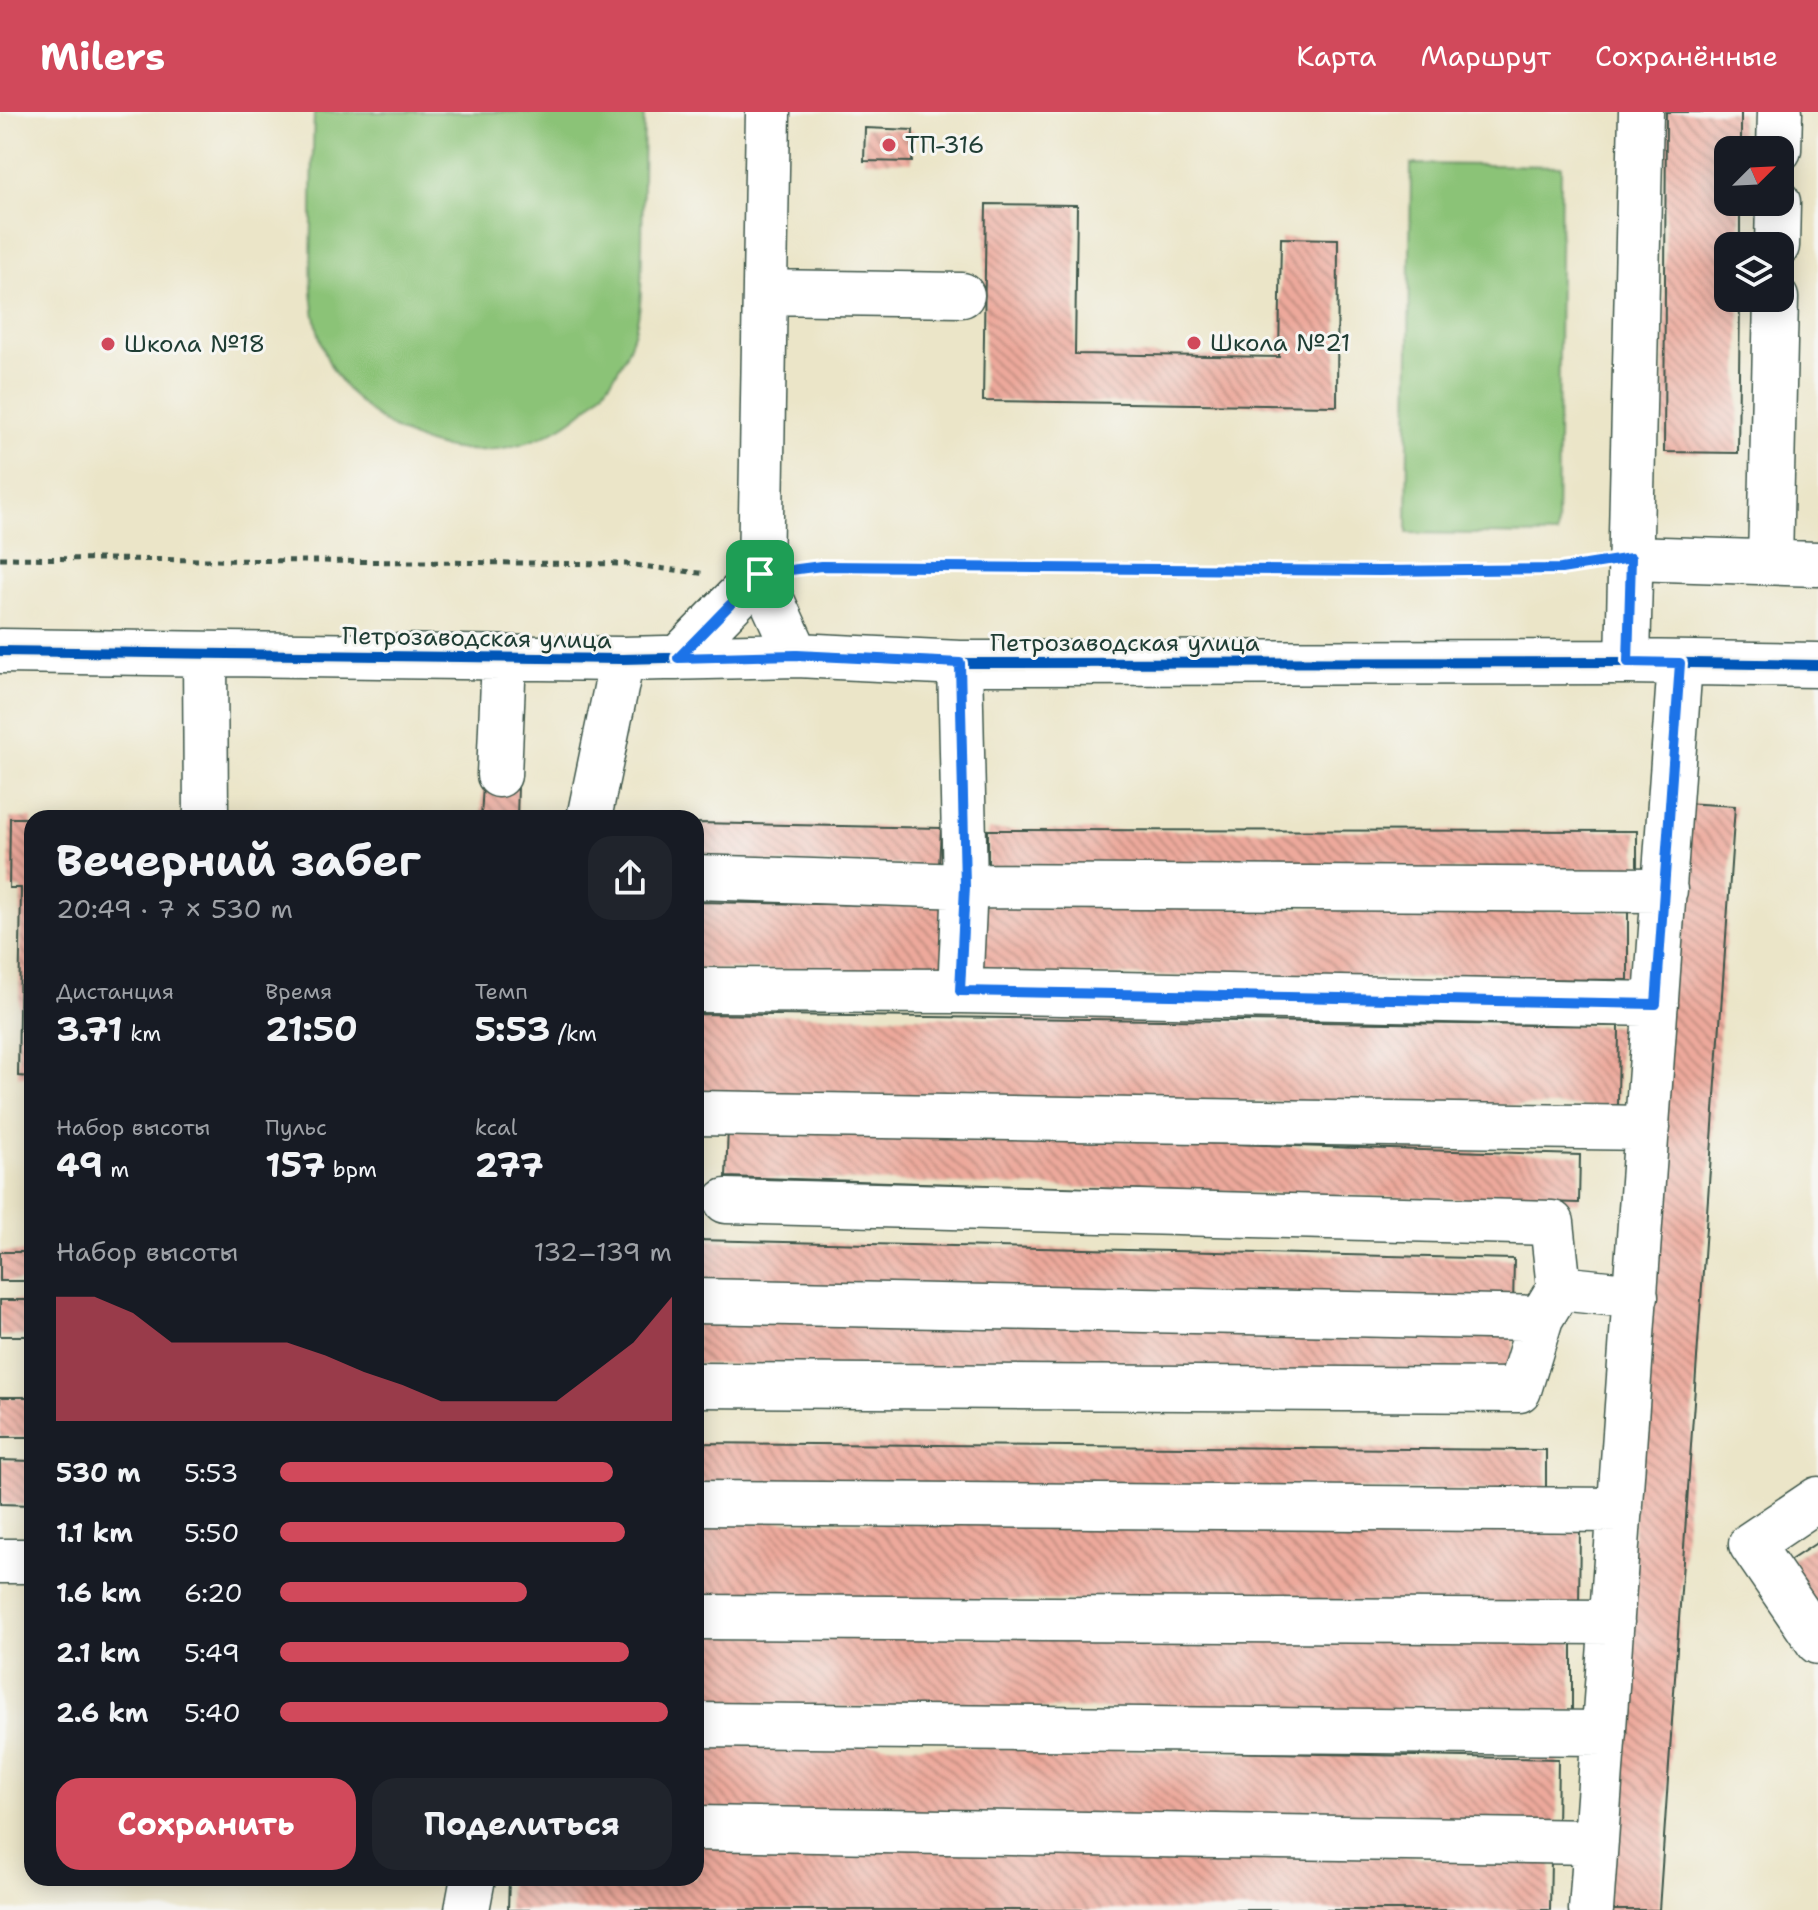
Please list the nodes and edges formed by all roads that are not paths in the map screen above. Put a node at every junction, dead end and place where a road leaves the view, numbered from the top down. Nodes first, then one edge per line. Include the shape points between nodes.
1 (768, 112) edge
2 (1641, 112) edge
3 (1780, 112) edge
4 (1779, 136) edge
5 (765, 292) junction
6 (962, 295) dead end
7 (1776, 312) edge
8 (1631, 558) junction
9 (1770, 562) junction
10 (1818, 564) edge
11 (760, 574) junction
12 (0, 651) edge
13 (205, 655) junction
14 (797, 655) junction
15 (504, 658) junction
16 (678, 658) junction
17 (622, 659) junction
18 (1628, 662) junction
19 (960, 663) junction
20 (1680, 663) junction
21 (1818, 665) edge
22 (499, 775) dead end
23 (206, 810) edge
24 (591, 810) edge
25 (704, 877) edge
26 (965, 886) junction
27 (1665, 890) junction
28 (704, 990) edge
29 (960, 991) junction
30 (1656, 1004) junction
31 (704, 1113) edge
32 (1648, 1128) junction
33 (726, 1201) dead end
34 (1636, 1296) junction
35 (704, 1301) edge
36 (1550, 1303) junction
37 (704, 1385) edge
38 (1818, 1499) edge
39 (704, 1503) edge
40 (1620, 1510) junction
41 (0, 1561) edge
42 (24, 1561) edge
43 (704, 1617) edge
44 (1612, 1622) junction
45 (1818, 1642) edge
46 (704, 1725) edge
47 (1604, 1733) junction
48 (704, 1828) edge
49 (1596, 1842) junction
50 (472, 1886) edge
51 (467, 1910) edge
52 (1591, 1910) edge

1 - 5 street
2 - 8 street
3 - 4 street
5 - 6 street
5 - 11 street
7 - 9 street
8 - 9 street
8 - 18 street
9 - 10 street
11 - 14 street
11 - 16 street
12 - 13 street, Петрозаводская улица
13 - 15 street, Петрозаводская улица
13 - 23 street
14 - 16 street, Петрозаводская улица
14 - 19 street, Петрозаводская улица
15 - 17 street, Петрозаводская улица
15 - 22 street
16 - 17 street, Петрозаводская улица
17 - 24 street
18 - 19 street, Петрозаводская улица
18 - 20 street, Петрозаводская улица
19 - 26 street
20 - 21 street, Петрозаводская улица
20 - 27 street
25 - 26 street
26 - 27 street
26 - 29 street
27 - 30 street
28 - 29 street
29 - 30 street
30 - 32 street
31 - 32 street
32 - 34 street
33 - 36 street via 1552,1223
34 - 36 street
34 - 40 street
35 - 36 street
36 - 37 street via 1519,1390
38 - 45 street via 1751,1544
39 - 40 street
40 - 44 street
41 - 42 street
43 - 44 street
44 - 47 street
46 - 47 street
47 - 49 street
48 - 49 street
49 - 52 street
50 - 51 street

